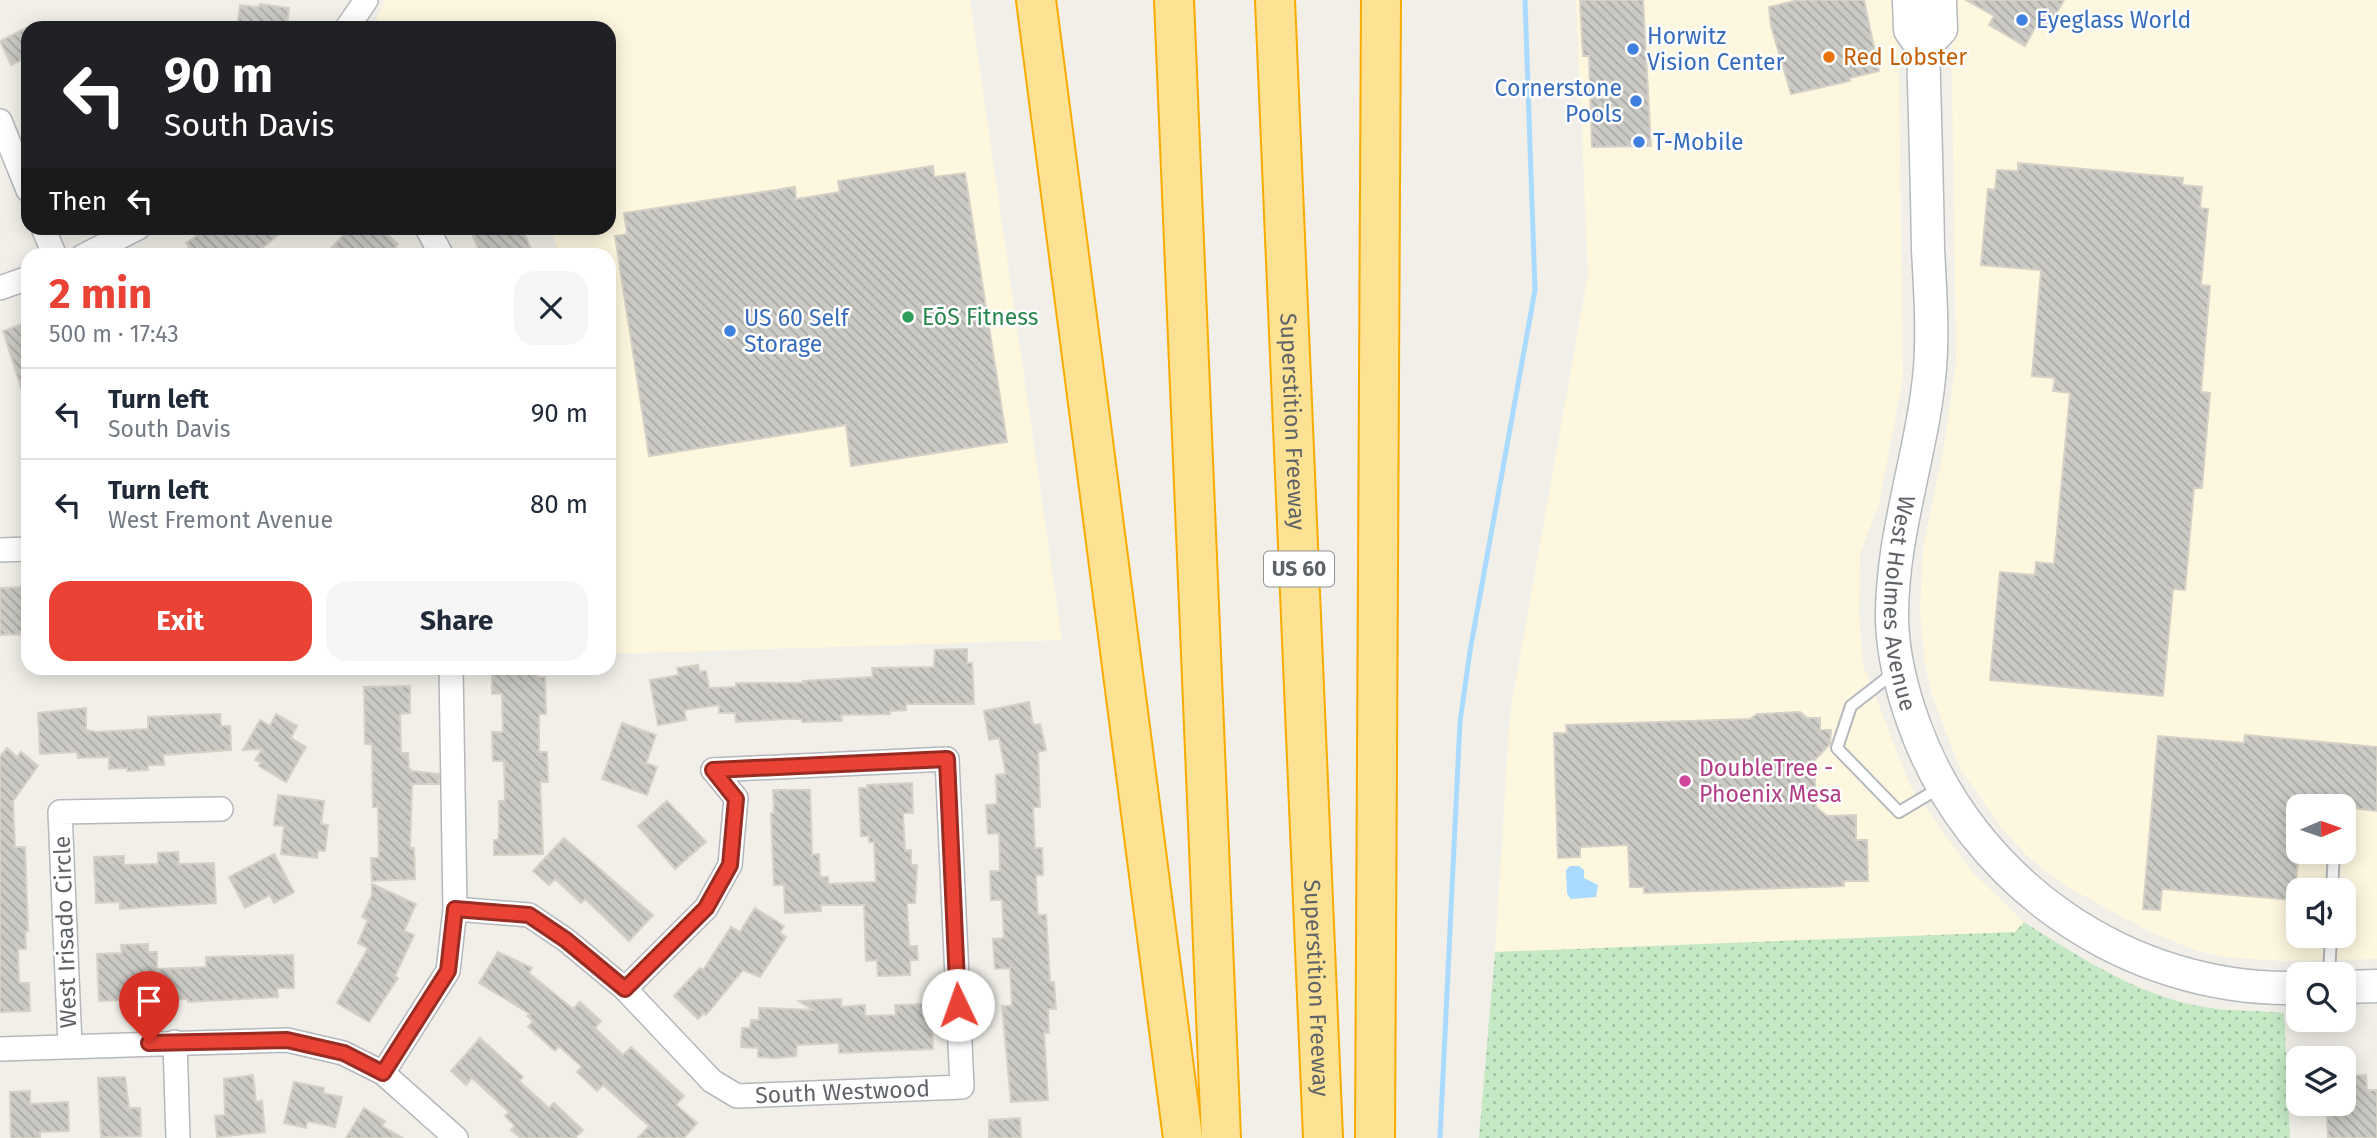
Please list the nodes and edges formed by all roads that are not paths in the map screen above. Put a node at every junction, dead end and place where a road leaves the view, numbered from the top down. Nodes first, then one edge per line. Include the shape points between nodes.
1 (366, 0) edge
2 (1036, 0) edge
3 (1174, 0) edge
4 (1275, 0) edge
5 (1381, 0) edge
6 (1909, 0) edge
7 (1940, 0) edge
8 (352, 21) edge
9 (1923, 48) junction
10 (0, 121) edge
11 (21, 173) edge
12 (124, 235) edge
13 (99, 248) edge
14 (21, 280) edge
15 (0, 288) edge
16 (0, 550) edge
17 (21, 550) edge
18 (1898, 670) junction
19 (451, 675) edge
20 (1942, 786) junction
21 (221, 809) dead end
22 (455, 909) junction
23 (2377, 986) edge
24 (2356, 987) edge
25 (2286, 988) edge
26 (625, 989) junction
27 (175, 1042) junction
28 (70, 1046) junction
29 (0, 1049) edge
30 (383, 1073) junction
31 (178, 1138) edge
32 (456, 1138) edge
33 (1183, 1138) edge
34 (1222, 1138) edge
35 (1323, 1138) edge
36 (1375, 1138) edge

1 - 8 street
2 - 33 highway
3 - 34 highway
4 - 35 highway, Superstition Freeway / US 60
5 - 36 highway
6 - 9 street, West Holmes Avenue via 1910,30
7 - 9 street via 1941,29
9 - 18 street, West Holmes Avenue via 1930,365 1897,559 1892,620
10 - 11 street
12 - 13 street
14 - 15 street
16 - 17 street
18 - 20 street, West Holmes Avenue via 1920,741
18 - 20 lane via 1851,706 1837,748 1899,812
19 - 22 street
20 - 25 street, West Holmes Avenue via 1988,854 2036,898 2092,934 2197,978 2235,986
21 - 28 street, West Irisado Circle via 60,812
22 - 26 street, South Westwood via 529,915
22 - 30 street via 448,971
23 - 24 street
26 - 26 street, South Westwood via 706,908 730,865 736,799 713,770 947,759 962,1087 737,1096 712,1081
27 - 28 street
27 - 30 street via 287,1040 344,1053
27 - 31 street
28 - 29 street
30 - 32 street

